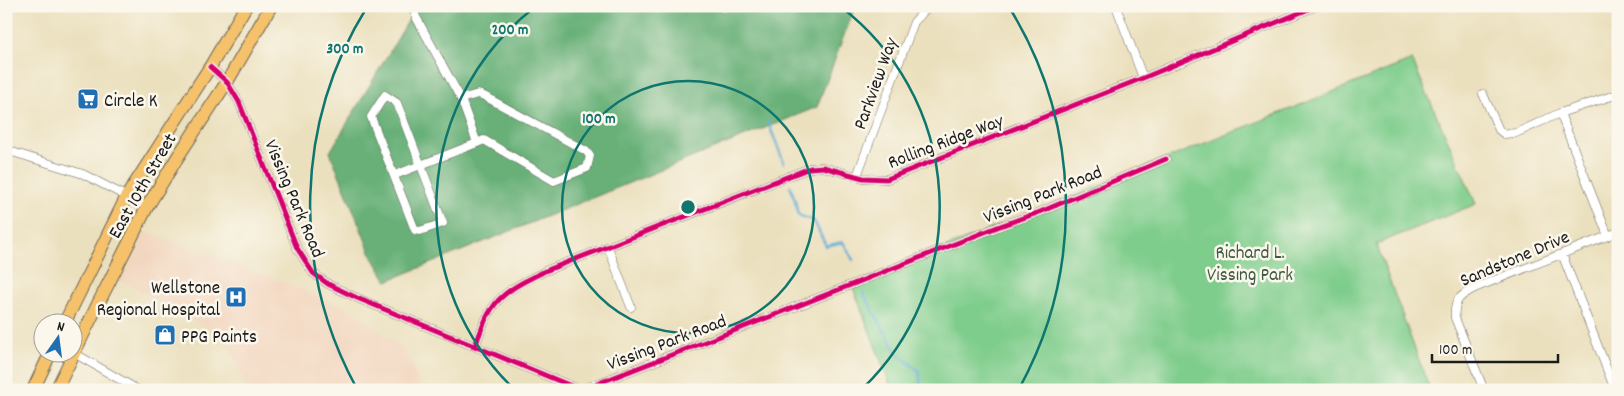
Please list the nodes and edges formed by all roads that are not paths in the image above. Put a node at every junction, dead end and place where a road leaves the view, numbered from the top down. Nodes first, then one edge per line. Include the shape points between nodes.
1 (246, 6) edge
2 (271, 6) edge
3 (413, 6) edge
4 (930, 6) edge
5 (1116, 6) edge
6 (1316, 6) edge
7 (210, 67) junction
8 (1143, 78) junction
9 (227, 82) junction
10 (1483, 94) dead end
11 (1618, 94) edge
12 (462, 99) junction
13 (1560, 113) junction
14 (477, 142) junction
15 (6, 150) edge
16 (1166, 159) dead end
17 (421, 165) junction
18 (395, 175) junction
19 (857, 176) junction
20 (127, 196) junction
21 (147, 207) junction
22 (1618, 232) edge
23 (1608, 236) junction
24 (608, 247) junction
25 (1562, 254) junction
26 (631, 306) dead end
27 (69, 314) edge
28 (82, 337) edge
29 (475, 346) junction
30 (82, 358) edge
31 (45, 364) edge
32 (69, 364) edge
33 (33, 390) edge
34 (56, 390) edge
35 (138, 390) edge
36 (581, 390) edge
37 (1484, 390) edge
38 (1615, 390) edge

1 - 7 main road, East 10th Street
2 - 9 main road, East 10th Street
3 - 12 street
4 - 19 street, Parkview Way via 914,22
5 - 8 street
6 - 8 street, Rolling Ridge Way
7 - 9 street, Vissing Park Road
7 - 20 main road, East 10th Street
8 - 19 street, Rolling Ridge Way via 887,180
9 - 21 main road, East 10th Street
9 - 29 street, Vissing Park Road via 242,110 297,248 313,273 357,298
10 - 13 street via 1498,130 1504,134
11 - 13 street
12 - 14 street
12 - 14 street via 478,94 484,96 590,156 587,168 554,180 484,140
13 - 23 street
14 - 17 street
15 - 20 street via 83,174
16 - 36 street, Vissing Park Road via 1040,212
17 - 18 street
17 - 18 street via 442,223 415,230
17 - 18 street via 397,103 385,95 371,117
19 - 24 street, Rolling Ridge Way via 823,167 810,168
20 - 21 street
20 - 27 main road, East 10th Street
21 - 28 main road, East 10th Street
22 - 23 street, Sandstone Drive
23 - 25 street, Sandstone Drive
24 - 26 street
24 - 29 street, Rolling Ridge Way via 545,271 505,294 491,310
25 - 37 street, Sandstone Drive via 1470,290 1456,302 1455,318
25 - 38 street
29 - 36 street, Vissing Park Road
30 - 35 street
31 - 33 main road
32 - 34 main road, East 10th Street

